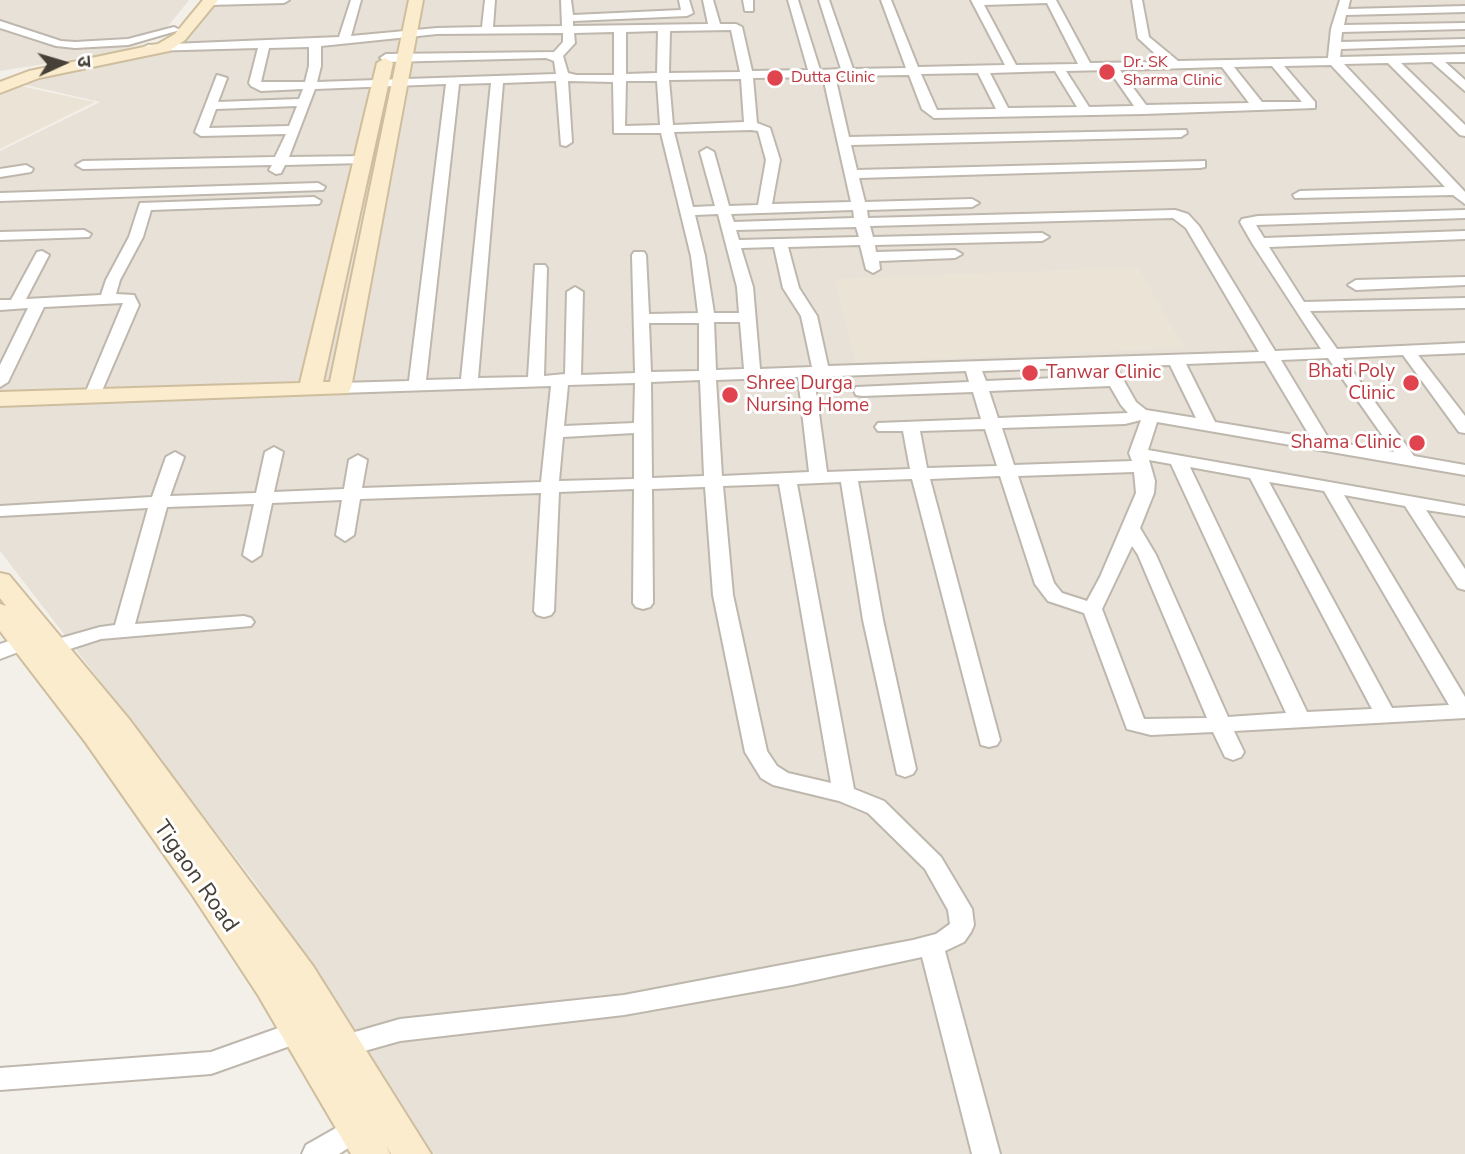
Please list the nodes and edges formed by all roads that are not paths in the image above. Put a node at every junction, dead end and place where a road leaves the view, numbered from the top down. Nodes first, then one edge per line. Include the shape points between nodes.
1 (284, 0) edge
2 (356, 0) edge
3 (401, 0) edge
4 (415, 0) edge
5 (490, 0) edge
6 (566, 0) edge
7 (650, 0) edge
8 (684, 0) edge
9 (708, 0) edge
10 (793, 0) edge
11 (824, 0) edge
12 (886, 0) edge
13 (1049, 0) edge
14 (1137, 0) edge
15 (1394, 0) edge
16 (207, 1) edge
17 (977, 1) edge
18 (1344, 4) edge
19 (1465, 9) edge
20 (652, 15) junction
21 (0, 24) edge
22 (568, 24) junction
23 (1465, 26) edge
24 (715, 28) junction
25 (664, 29) junction
26 (1337, 29) junction
27 (174, 30) junction
28 (487, 30) junction
29 (620, 30) junction
30 (400, 34) junction
31 (344, 41) junction
32 (1465, 42) edge
33 (315, 43) junction
34 (264, 46) junction
35 (1335, 46) junction
36 (155, 48) junction
37 (557, 56) junction
38 (394, 58) junction
39 (1465, 58) edge
40 (1435, 59) junction
41 (1391, 60) junction
42 (1334, 61) junction
43 (1275, 62) junction
44 (1226, 63) junction
45 (1174, 64) junction
46 (1111, 65) junction
47 (1086, 66) junction
48 (1058, 67) junction
49 (1012, 68) junction
50 (982, 69) junction
51 (914, 70) junction
52 (848, 71) junction
53 (822, 72) junction
54 (746, 73) junction
55 (562, 76) junction
56 (664, 76) junction
57 (221, 78) dead end
58 (620, 78) junction
59 (0, 79) edge
60 (497, 79) junction
61 (453, 80) junction
62 (389, 82) junction
63 (310, 85) junction
64 (1465, 87) edge
65 (0, 88) edge
66 (305, 102) junction
67 (209, 106) junction
68 (1259, 107) junction
69 (1143, 110) junction
70 (1086, 111) junction
71 (1004, 113) junction
72 (751, 126) junction
73 (293, 130) junction
74 (667, 130) junction
75 (1465, 132) edge
76 (1181, 133) dead end
77 (845, 141) junction
78 (566, 142) dead end
79 (707, 152) dead end
80 (363, 159) junction
81 (279, 160) junction
82 (1200, 164) dead end
83 (83, 165) dead end
84 (26, 169) dead end
85 (0, 173) edge
86 (853, 174) junction
87 (270, 188) junction
88 (1300, 195) dead end
89 (1461, 196) edge
90 (1, 199) edge
91 (972, 203) dead end
92 (859, 205) junction
93 (764, 208) junction
94 (725, 209) junction
95 (687, 211) junction
96 (1465, 214) edge
97 (863, 222) junction
98 (730, 226) junction
99 (84, 234) dead end
100 (1465, 235) edge
101 (0, 236) edge
102 (1042, 237) dead end
103 (868, 240) junction
104 (780, 243) junction
105 (1259, 243) junction
106 (734, 244) junction
107 (955, 254) dead end
108 (42, 255) dead end
109 (639, 255) dead end
110 (540, 268) dead end
111 (1465, 281) edge
112 (1356, 285) dead end
113 (575, 292) dead end
114 (107, 299) junction
115 (38, 303) junction
116 (1465, 303) edge
117 (8, 305) edge
118 (1299, 307) junction
119 (748, 317) junction
120 (706, 318) junction
121 (641, 319) junction
122 (1465, 348) edge
123 (1406, 349) junction
124 (1329, 352) junction
125 (1270, 355) junction
126 (1175, 359) junction
127 (1103, 363) junction
128 (972, 365) junction
129 (813, 370) junction
130 (752, 373) junction
131 (709, 374) junction
132 (643, 376) junction
133 (566, 378) junction
134 (536, 379) junction
135 (1115, 381) junction
136 (469, 382) junction
137 (0, 383) edge
138 (417, 384) junction
139 (979, 386) junction
140 (310, 388) junction
141 (340, 388) junction
142 (862, 391) dead end
143 (92, 396) junction
144 (0, 399) edge
145 (1145, 415) junction
146 (991, 423) junction
147 (1208, 425) junction
148 (911, 427) junction
149 (642, 428) junction
150 (884, 428) dead end
151 (1465, 428) edge
152 (556, 432) junction
153 (1324, 446) junction
154 (274, 452) dead end
155 (175, 457) dead end
156 (1407, 459) junction
157 (358, 460) dead end
158 (1139, 460) junction
159 (1178, 461) junction
160 (1465, 470) edge
161 (1007, 471) junction
162 (1257, 475) junction
163 (920, 476) junction
164 (849, 478) junction
165 (787, 479) junction
166 (819, 479) junction
167 (713, 481) junction
168 (643, 484) junction
169 (550, 486) junction
170 (1331, 488) junction
171 (352, 494) junction
172 (264, 499) junction
173 (1412, 502) junction
174 (159, 503) junction
175 (0, 511) edge
176 (1465, 511) edge
177 (1130, 528) junction
178 (345, 535) dead end
179 (252, 555) dead end
180 (0, 581) edge
181 (1465, 584) edge
182 (643, 603) dead end
183 (1092, 608) junction
184 (544, 611) dead end
185 (0, 613) edge
186 (244, 622) dead end
187 (123, 631) junction
188 (30, 644) edge
189 (1464, 711) edge
190 (1385, 716) junction
191 (1300, 720) junction
192 (1220, 724) junction
193 (989, 740) dead end
194 (1233, 752) dead end
195 (905, 769) dead end
196 (844, 794) junction
197 (931, 945) junction
198 (318, 1035) junction
199 (0, 1079) edge
200 (364, 1141) edge
201 (316, 1154) edge
202 (412, 1154) edge
203 (986, 1154) edge

1 - 16 street
2 - 31 street
3 - 30 street
4 - 30 street
5 - 28 street
6 - 22 street
7 - 20 street
8 - 20 street via 687,13
9 - 24 street
10 - 53 street
11 - 52 street
12 - 51 street
13 - 17 street
13 - 47 street
14 - 45 street via 1144,38
15 - 18 street
16 - 27 street
16 - 36 street via 180,37
17 - 49 street
18 - 19 street
18 - 26 street
20 - 22 street
21 - 27 street via 75,45 128,42
22 - 28 street
22 - 29 street
22 - 37 street via 569,43
23 - 26 street
24 - 25 street
24 - 54 street via 736,27
25 - 29 street
25 - 56 street
26 - 35 street
27 - 36 street
28 - 30 street
29 - 58 street
30 - 31 street
30 - 38 street
31 - 33 street
32 - 35 street
33 - 34 street
33 - 63 street
34 - 36 street
34 - 63 street via 255,85
35 - 42 street
36 - 59 street
36 - 65 street via 35,74
37 - 38 street
37 - 55 street
38 - 62 street
39 - 40 street
40 - 41 street
40 - 64 street
41 - 42 street
41 - 75 street
42 - 43 street
42 - 89 street
43 - 44 street
43 - 68 street via 1311,105
44 - 45 street
44 - 68 street
45 - 46 street
46 - 47 street
46 - 69 street
47 - 48 street
48 - 49 street
48 - 70 street
49 - 50 street
50 - 51 street
50 - 71 street
51 - 52 street
51 - 71 street via 931,113
52 - 53 street
53 - 54 street
53 - 77 street
54 - 56 street
54 - 72 street
55 - 58 street
55 - 60 street
55 - 78 street
56 - 58 street
56 - 74 street
57 - 67 street
58 - 74 street via 618,130
60 - 61 street
60 - 136 street
61 - 62 street
61 - 138 street
62 - 63 street
62 - 80 street
62 - 141 street
63 - 66 street
66 - 67 street
66 - 73 street
67 - 73 street via 202,132
68 - 69 street
69 - 70 street
70 - 71 street
72 - 74 street
72 - 93 street via 764,128 773,154
73 - 81 street
74 - 95 street
76 - 77 street
77 - 86 street
79 - 94 street
80 - 81 street
80 - 140 street
81 - 83 street
81 - 87 street
82 - 86 street
84 - 85 street
86 - 92 street
87 - 90 street
87 - 114 street via 316,194 145,206
88 - 89 street
91 - 92 street
92 - 93 street
92 - 97 street
93 - 94 street
94 - 95 street
94 - 98 street
95 - 120 street
96 - 105 street via 1249,221
97 - 98 street
97 - 103 street
97 - 125 street via 1175,214 1188,220
98 - 106 street
99 - 101 street
100 - 105 street
102 - 103 street
103 - 104 street
103 - 107 street via 872,263
104 - 106 street
104 - 129 street via 791,288 809,316
105 - 118 street
106 - 119 street
108 - 117 street
109 - 121 street
110 - 134 street
111 - 112 street
113 - 133 street
114 - 115 street
114 - 143 street via 129,298 131,305
115 - 117 street
115 - 137 street
116 - 118 street
118 - 124 street
119 - 120 street
119 - 130 street
120 - 121 street
120 - 131 street
121 - 132 street
122 - 123 street
123 - 124 street
123 - 151 street
124 - 125 street
124 - 156 street
125 - 126 street
125 - 153 street
126 - 127 street
126 - 147 street
127 - 128 street
127 - 135 street
128 - 129 street
128 - 139 street
129 - 130 street
129 - 166 street
130 - 131 street
131 - 132 street
131 - 167 street
132 - 133 street
132 - 149 street
133 - 134 street
133 - 152 street
134 - 136 street
135 - 139 street
135 - 145 street via 1129,405
136 - 138 street
138 - 141 street
139 - 142 street
139 - 146 street
140 - 141 street
140 - 143 street
143 - 144 street
145 - 146 street
145 - 147 street
145 - 158 street
146 - 148 street
146 - 161 street
147 - 153 street
148 - 150 street
148 - 163 street
149 - 152 street
149 - 168 street
152 - 169 street
153 - 156 street
154 - 172 street
155 - 174 street
156 - 160 street
157 - 171 street
158 - 159 street
158 - 161 street
158 - 177 street via 1147,487
159 - 162 street
159 - 191 street
161 - 163 street
161 - 183 street via 1049,591
162 - 170 street
162 - 190 street
163 - 164 street
163 - 193 street
164 - 166 street
164 - 195 street
165 - 166 street
165 - 167 street
165 - 196 street
167 - 168 street
167 - 196 street via 723,595 757,752 769,772 781,779
168 - 169 street
168 - 182 street
169 - 171 street
169 - 184 street
170 - 173 street
170 - 189 street
171 - 172 street
171 - 178 street
172 - 174 street
172 - 179 street
173 - 176 street
173 - 181 street
174 - 175 street
174 - 187 street
177 - 183 street
177 - 192 street via 1147,555
180 - 188 street, Tigaon Road
183 - 192 street via 1135,724 1151,729
185 - 188 street, Tigaon Road
186 - 187 street
187 - 188 street
188 - 198 street, Tigaon Road via 202,884
189 - 190 street
190 - 191 street
191 - 192 street
192 - 194 street
196 - 197 street via 864,800 889,818 933,863 951,891 962,925 955,935
197 - 198 street via 660,999
197 - 203 street
198 - 199 street via 211,1063
198 - 200 street, Tigaon Road
198 - 202 street
200 - 201 street

